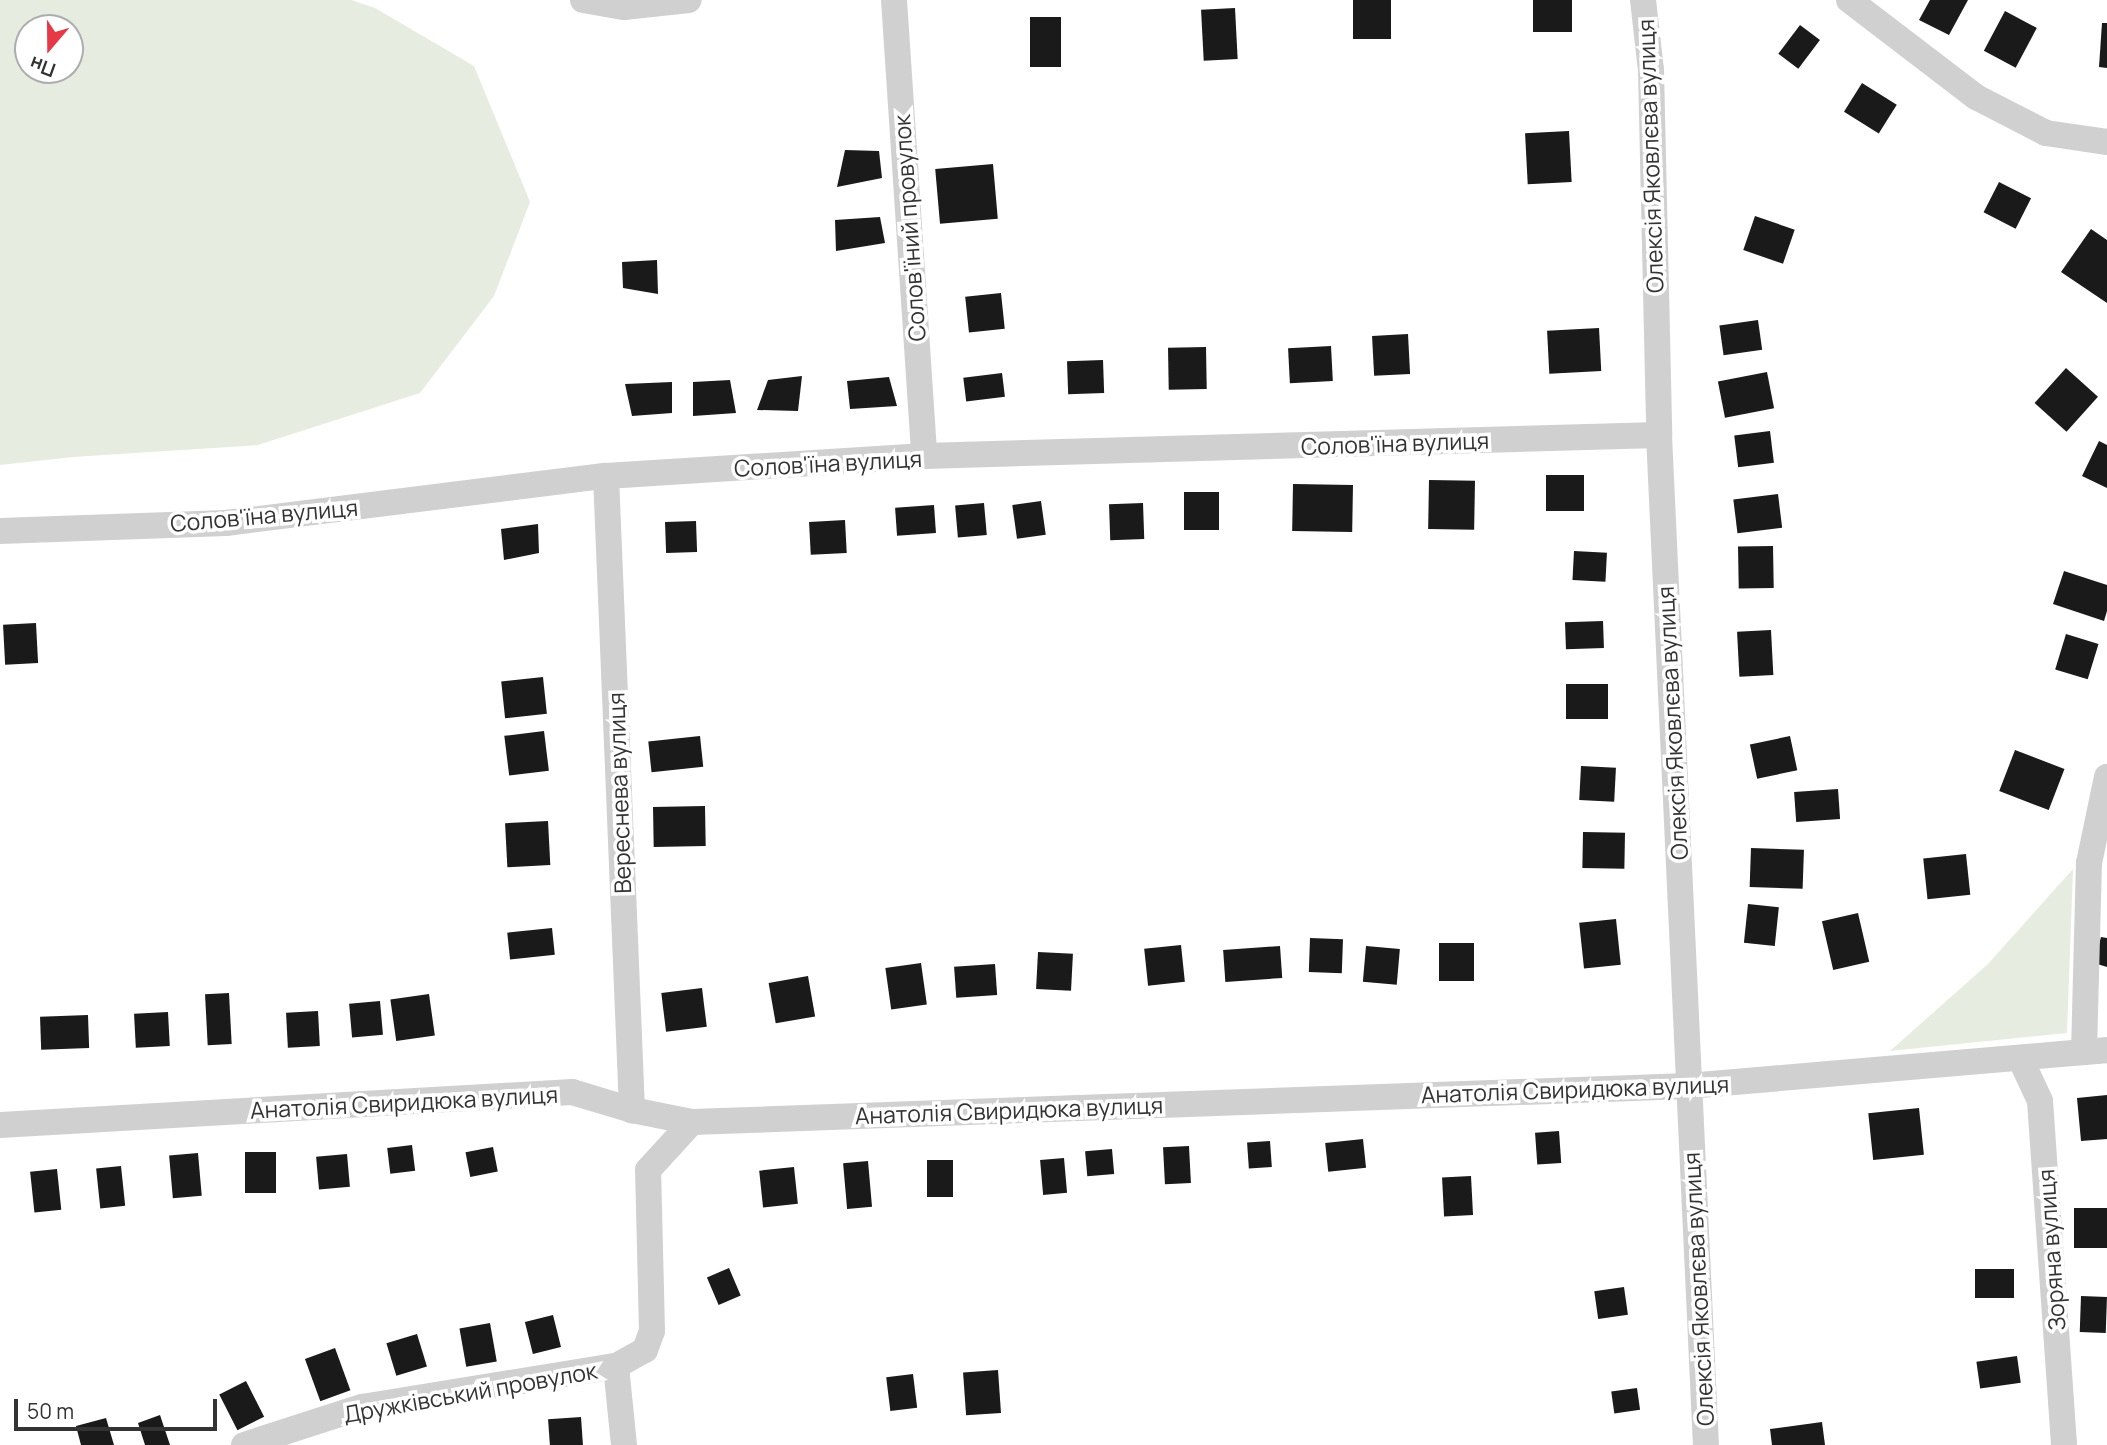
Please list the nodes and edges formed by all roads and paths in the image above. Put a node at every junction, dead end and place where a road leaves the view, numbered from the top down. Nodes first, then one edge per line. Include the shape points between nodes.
1 (583, 0) edge
2 (689, 0) edge
3 (894, 0) edge
4 (1643, 0) edge
5 (1849, 0) edge
6 (2107, 142) edge
7 (1659, 435) junction
8 (924, 457) junction
9 (606, 476) junction
10 (0, 531) edge
11 (2107, 777) edge
12 (2096, 1051) edge
13 (2021, 1060) junction
14 (1688, 1086) junction
15 (632, 1110) junction
16 (692, 1122) junction
17 (0, 1125) edge
18 (616, 1366) junction
19 (244, 1445) edge
20 (624, 1445) edge
21 (1706, 1445) edge
22 (2064, 1445) edge

1 - 2 street via 624,7
3 - 8 street, Солов'їний провулок
4 - 7 street, Олексія Яковлєва вулиця via 1651,70
5 - 6 street via 1976,97 2046,133
7 - 8 street, Солов'їна вулиця
7 - 14 street, Олексія Яковлєва вулиця
8 - 9 street, Солов'їна вулиця
9 - 10 street, Солов'їна вулиця via 226,523
9 - 15 street, Вереснева вулиця
11 - 12 street via 2089,863
12 - 13 street, Анатолія Свиридюка вулиця
13 - 14 street, Анатолія Свиридюка вулиця
13 - 22 street, Зоряна вулиця via 2040,1101
14 - 16 street, Анатолія Свиридюка вулиця
14 - 21 street, Олексія Яковлєва вулиця
15 - 16 street, Анатолія Свиридюка вулиця
15 - 17 street, Анатолія Свиридюка вулиця via 572,1092
16 - 18 street via 648,1170 652,1331 645,1350
18 - 19 street, Дружківський провулок via 362,1407
18 - 20 street

